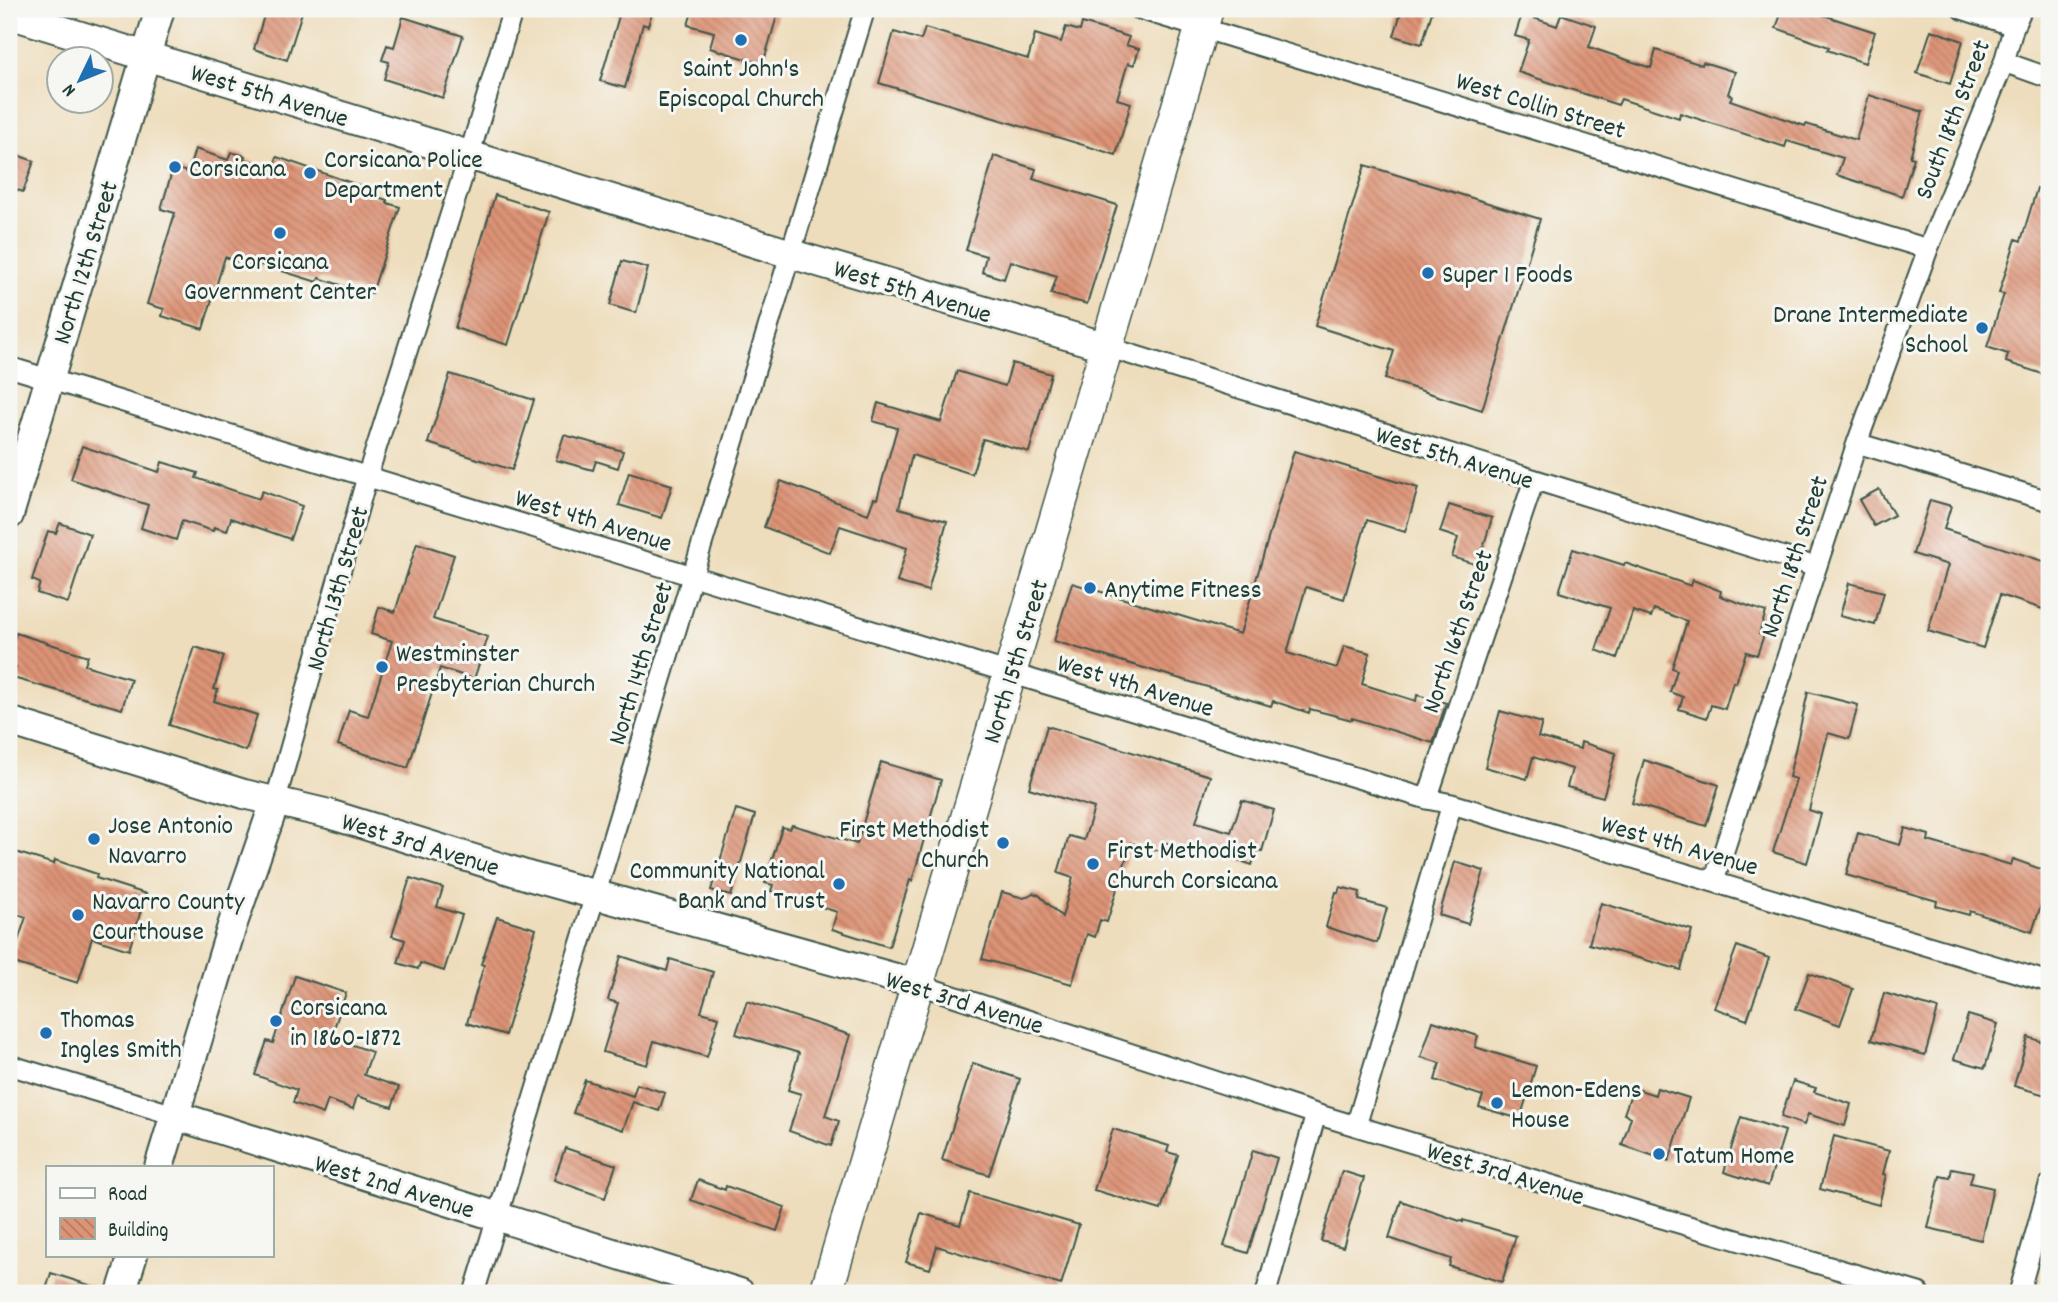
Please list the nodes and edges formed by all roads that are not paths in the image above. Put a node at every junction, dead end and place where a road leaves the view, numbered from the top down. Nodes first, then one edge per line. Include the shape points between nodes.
1 (160, 9) edge
2 (513, 9) edge
3 (865, 9) edge
4 (1139, 9) edge
5 (1962, 9) edge
6 (9, 14) edge
7 (2018, 17) edge
8 (1204, 18) edge
9 (146, 56) junction
10 (2004, 62) junction
11 (2049, 78) edge
12 (469, 156) junction
13 (1928, 249) junction
14 (791, 254) junction
15 (1107, 347) junction
16 (9, 367) edge
17 (49, 380) junction
18 (1857, 443) junction
19 (367, 477) junction
20 (1534, 481) junction
21 (2049, 500) edge
22 (9, 515) edge
23 (1816, 567) junction
24 (692, 576) junction
25 (1010, 673) junction
26 (9, 721) edge
27 (1427, 799) junction
28 (275, 802) junction
29 (1452, 804) junction
30 (1714, 881) junction
31 (596, 895) junction
32 (2049, 982) edge
33 (918, 984) junction
34 (9, 1065) edge
35 (1316, 1114) junction
36 (174, 1115) junction
37 (1356, 1126) junction
38 (159, 1166) edge
39 (2049, 1185) edge
40 (498, 1217) junction
41 (133, 1256) edge
42 (121, 1293) edge
43 (474, 1293) edge
44 (740, 1293) edge
45 (826, 1293) edge
46 (1266, 1293) edge
47 (1919, 1293) edge
48 (2019, 1293) edge

1 - 9 street, North 12th Street
2 - 12 street, North 13th Street
3 - 14 street, North 14th Street
4 - 8 street, West Collin Street
5 - 7 street
6 - 9 street, West 5th Avenue
7 - 10 street, South 18th Street
8 - 13 street, West Collin Street
8 - 15 main road, North 15th Street
9 - 12 street, West 5th Avenue
9 - 17 street, North 12th Street
10 - 11 street
10 - 13 street, South 18th Street
12 - 14 street, West 5th Avenue
12 - 19 street, North 13th Street
13 - 18 street, North 18th Street
14 - 15 street, West 5th Avenue
14 - 24 street, North 14th Street
15 - 20 street, West 5th Avenue
15 - 25 main road, North 15th Street
16 - 17 street, West 4th Avenue
17 - 19 street, West 4th Avenue
17 - 22 street, North 12th Street
18 - 21 street
18 - 23 street, North 18th Street
19 - 24 street, West 4th Avenue
19 - 28 street, North 13th Street
20 - 23 street, West 5th Avenue
20 - 27 street, North 16th Street
23 - 30 street, North 18th Street
24 - 25 street, West 4th Avenue
24 - 31 street, North 14th Street
25 - 27 street, West 4th Avenue
25 - 33 main road, North 15th Street
26 - 28 street, West 3rd Avenue
27 - 29 street, West 4th Avenue
28 - 31 street, West 3rd Avenue via 329,814
28 - 36 street, North 13th Street
29 - 30 street, West 4th Avenue
29 - 37 street
30 - 32 street, West 4th Avenue
31 - 33 street, West 3rd Avenue
31 - 40 street, North 14th Street
33 - 35 street, West 3rd Avenue
33 - 45 main road, North 15th Street
34 - 36 street, West 2nd Avenue
35 - 37 street, West 3rd Avenue
35 - 46 street
36 - 38 street, North 13th Street
36 - 40 street, West 2nd Avenue
37 - 47 street, West 3rd Avenue
39 - 48 street
40 - 43 street, North 14th Street
40 - 44 street, West 2nd Avenue
41 - 42 street

